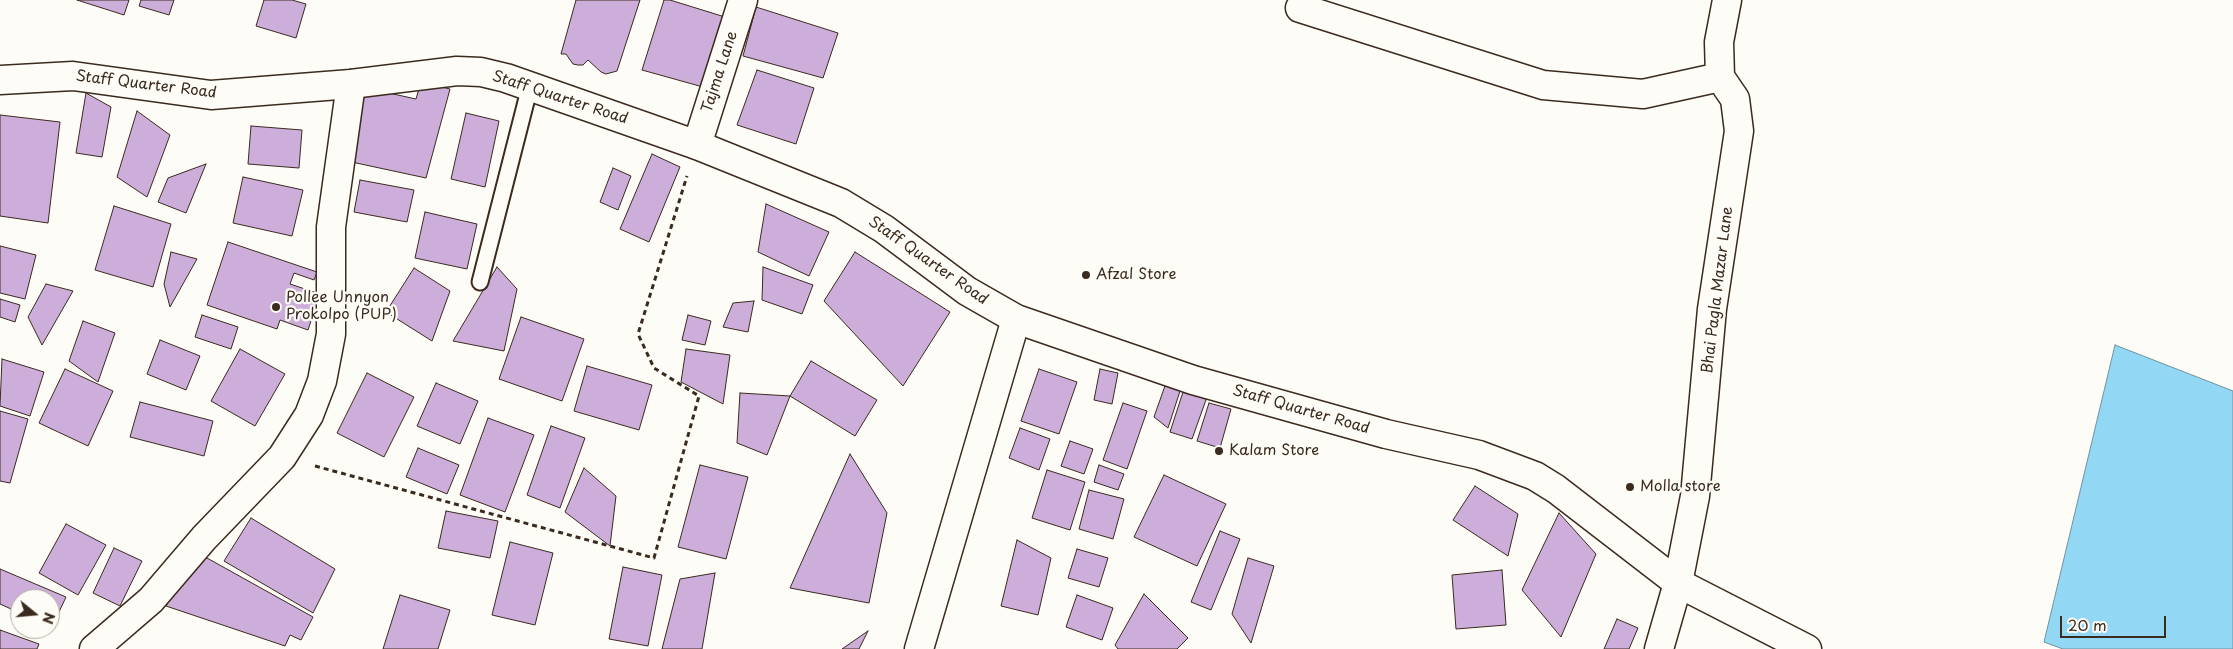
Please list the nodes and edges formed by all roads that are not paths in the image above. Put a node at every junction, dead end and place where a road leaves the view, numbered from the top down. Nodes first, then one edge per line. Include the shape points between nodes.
1 (743, 0) edge
2 (1727, 0) edge
3 (1300, 8) dead end
4 (1720, 77) junction
5 (0, 80) edge
6 (352, 84) junction
7 (530, 86) junction
8 (697, 145) junction
9 (480, 282) dead end
10 (1016, 319) junction
11 (1678, 583) junction
12 (94, 649) edge
13 (919, 649) edge
14 (1659, 649) edge
15 (1806, 649) edge

1 - 8 street, Tajma Lane
2 - 4 street via 1719,42
3 - 4 street via 1543,85 1643,94
4 - 11 street, Bhai Pagla Mazar Lane via 1735,99 1739,131 1712,309 1695,496
5 - 6 street, Staff Quarter Road via 73,76 212,95
6 - 7 street, Staff Quarter Road via 457,71 480,72
6 - 12 street via 331,226 331,334 322,381 309,415 282,458 204,538 151,600
7 - 8 street, Staff Quarter Road
7 - 9 lane
8 - 10 street, Staff Quarter Road via 841,203 884,229 967,291
10 - 11 street, Staff Quarter Road via 1193,380 1508,465 1556,489
10 - 13 street
11 - 14 street, Bhai Pagla Mazar Lane
11 - 15 street, Staff Quarter Road

